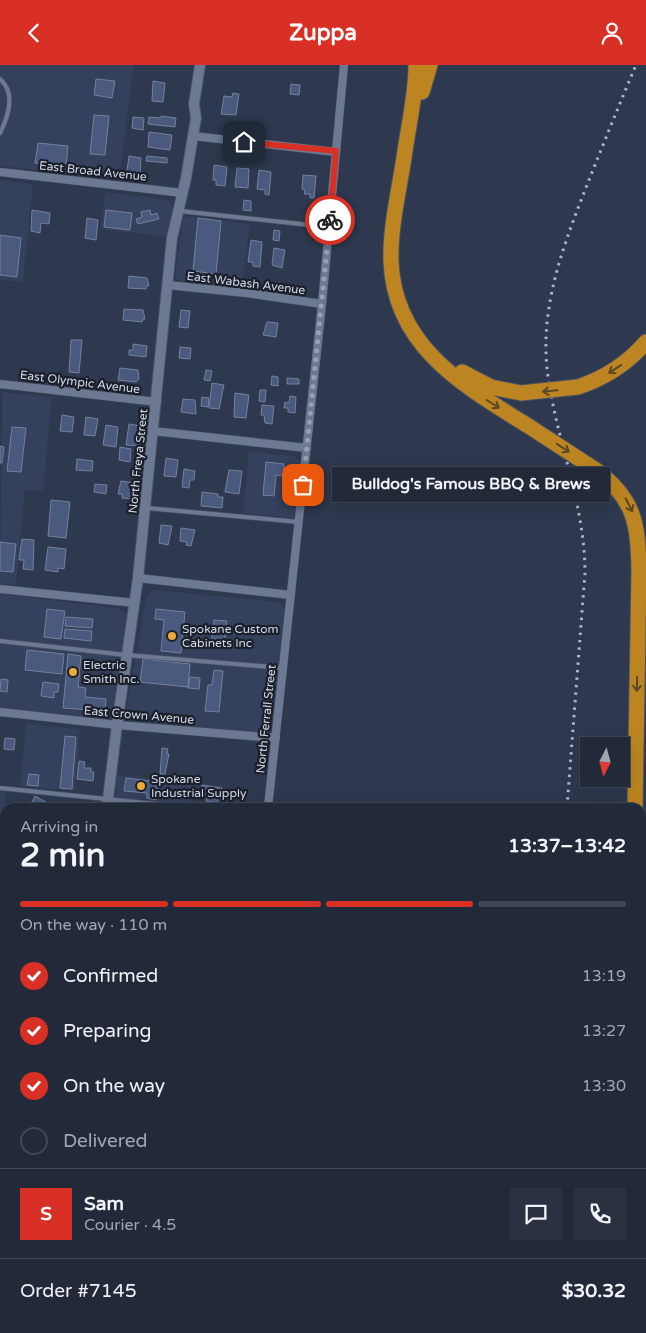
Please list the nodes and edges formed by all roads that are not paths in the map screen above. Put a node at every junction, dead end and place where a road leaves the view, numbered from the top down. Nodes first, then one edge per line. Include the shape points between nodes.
1 (200, 65) edge
2 (207, 65) edge
3 (344, 65) edge
4 (416, 65) edge
5 (428, 65) edge
6 (0, 79) edge
7 (196, 118) junction
8 (0, 133) edge
9 (193, 136) junction
10 (336, 151) junction
11 (0, 172) edge
12 (183, 193) junction
13 (177, 211) junction
14 (329, 227) junction
15 (167, 285) junction
16 (322, 304) junction
17 (646, 342) edge
18 (0, 383) edge
19 (157, 402) junction
20 (153, 431) junction
21 (307, 448) junction
22 (146, 508) junction
23 (299, 522) junction
24 (138, 578) junction
25 (0, 589) edge
26 (291, 595) junction
27 (134, 603) junction
28 (0, 641) edge
29 (126, 655) junction
30 (283, 668) junction
31 (0, 713) edge
32 (117, 725) junction
33 (276, 738) junction
34 (646, 769) edge
35 (0, 788) edge
36 (108, 803) edge
37 (268, 803) edge
38 (634, 803) edge
39 (642, 803) edge

1 - 7 street, North Freya Street via 194,104
2 - 7 street, North Freya Street
3 - 10 street, North Ferrall Street
4 -> 38 highway, bridge via 392,237 391,264 396,296 412,330 442,367 596,470 623,495 633,514 639,569
17 -> 5 highway, bridge via 603,377 578,387 521,393 476,381 444,359 425,336 404,296 398,266 400,235
6 - 8 lane via 5,84 9,106
7 - 9 street, North Freya Street
9 - 10 street
9 - 12 street, North Freya Street
10 - 14 street, North Ferrall Street
11 - 12 street, East Broad Avenue
12 - 13 street, North Freya Street
13 - 14 lane
13 - 15 street, North Freya Street
14 - 16 street, North Ferrall Street
15 - 16 street, East Wabash Avenue
15 - 19 street, North Freya Street
16 - 21 street, North Ferrall Street
18 - 19 street, East Olympic Avenue
19 - 20 street, North Freya Street
20 - 21 street
20 - 22 street, North Freya Street
21 - 23 street, North Ferrall Street
22 - 23 lane
22 - 24 street, North Freya Street
23 - 26 street, North Ferrall Street
24 - 26 street
24 - 27 street, North Freya Street
25 - 27 street
26 - 30 street, North Ferrall Street
27 - 29 street, North Freya Street
28 - 29 lane
29 - 30 lane
29 - 32 street, North Freya Street
30 - 33 street, North Ferrall Street
31 - 32 street, East Crown Avenue
32 - 33 street, East Crown Avenue
32 - 36 street, North Freya Street
33 - 37 street, North Ferrall Street
34 - 39 highway
35 - 36 lane

